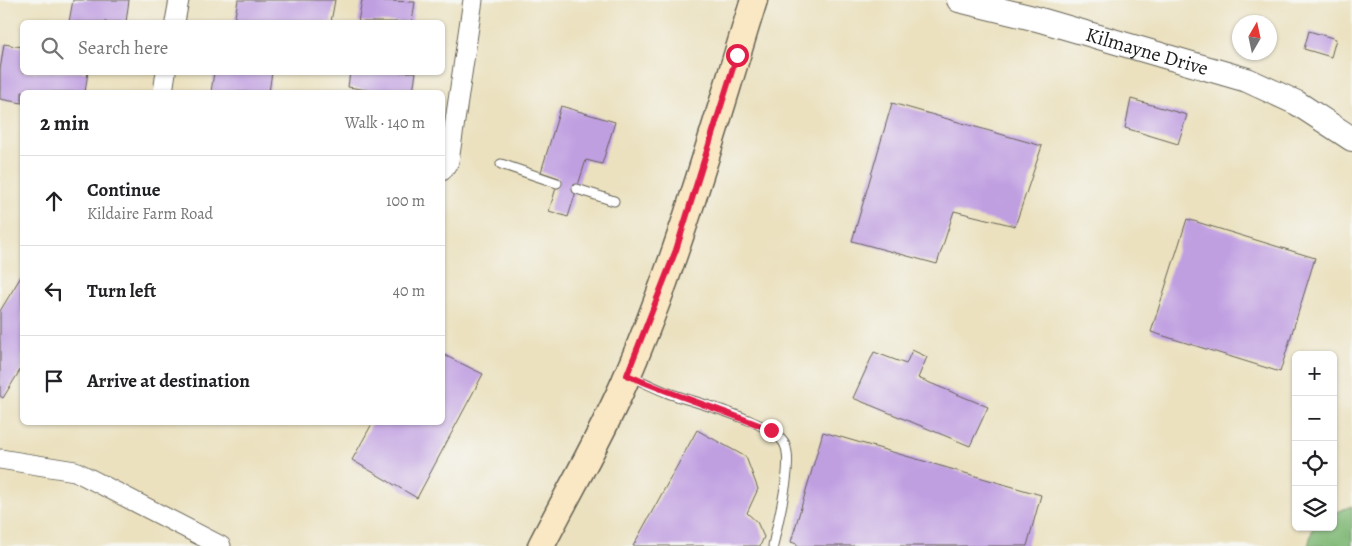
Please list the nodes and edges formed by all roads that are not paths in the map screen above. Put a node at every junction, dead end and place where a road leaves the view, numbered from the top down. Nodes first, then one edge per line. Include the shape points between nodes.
1 (179, 0) edge
2 (473, 0) edge
3 (754, 0) edge
4 (959, 0) edge
5 (175, 20) edge
6 (166, 75) edge
7 (163, 90) edge
8 (1352, 139) edge
9 (500, 164) dead end
10 (445, 167) edge
11 (557, 183) dead end
12 (577, 189) dead end
13 (614, 200) dead end
14 (627, 375) junction
15 (0, 459) edge
16 (221, 546) edge
17 (541, 546) edge
18 (773, 546) edge

1 - 5 street
2 - 10 street via 449,161
3 - 14 main road via 676,250
4 - 8 street, Kilmayne Drive via 1246,80 1297,103
6 - 7 street
9 - 11 lane
12 - 13 lane
14 - 17 main road
14 - 18 lane via 771,430 785,444 788,468
15 - 16 street via 75,471

